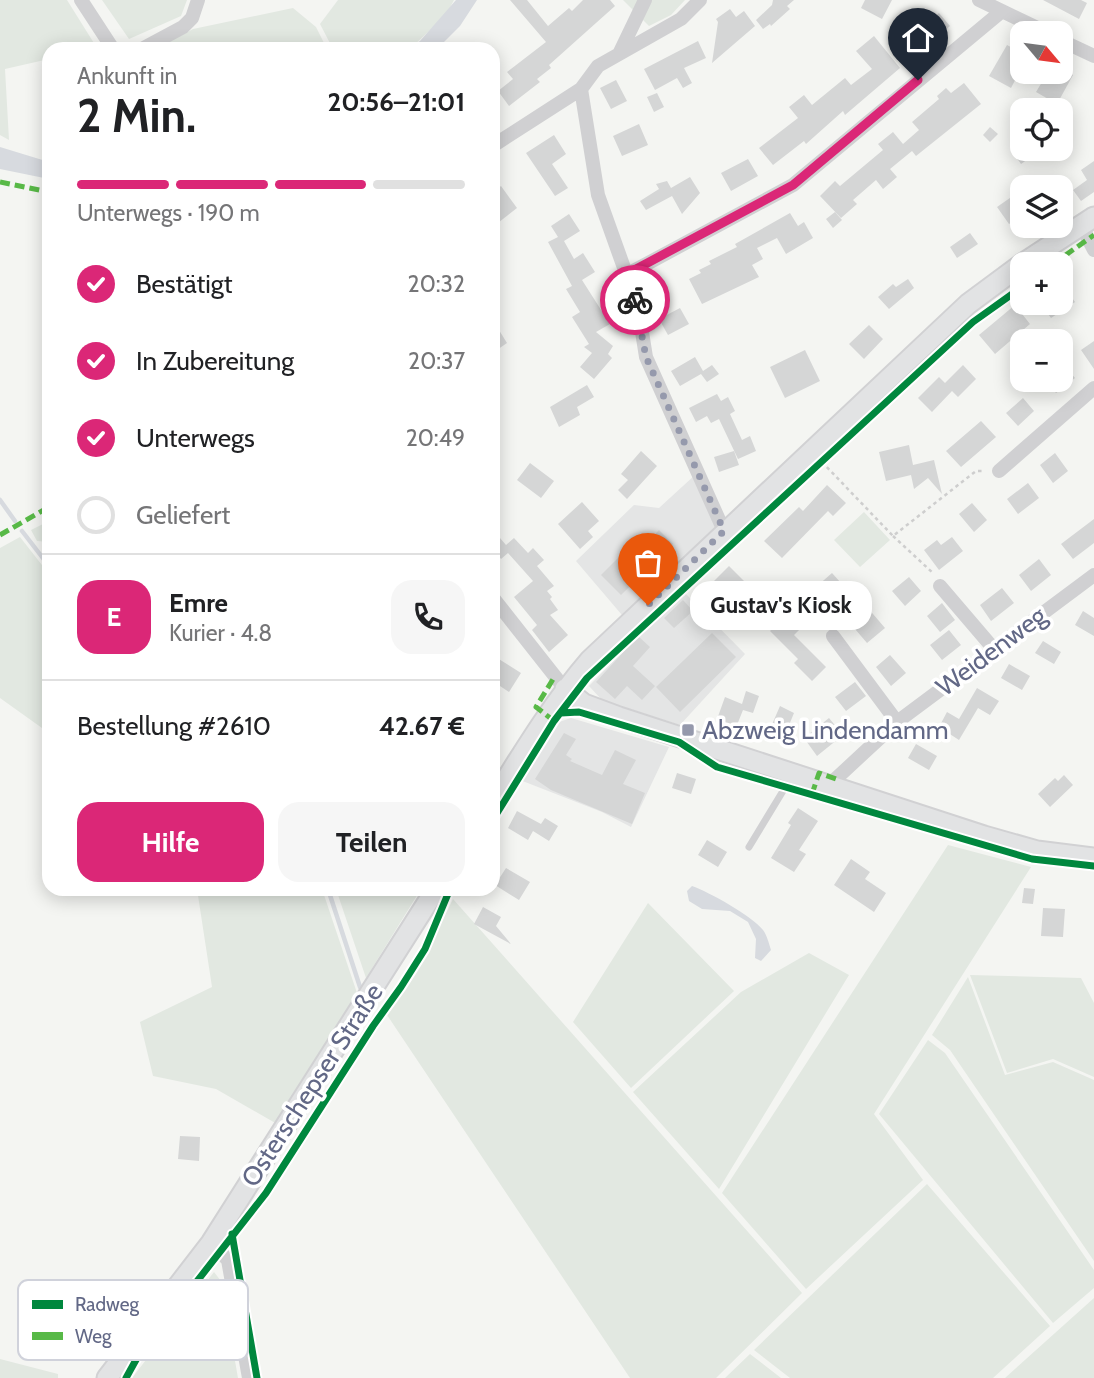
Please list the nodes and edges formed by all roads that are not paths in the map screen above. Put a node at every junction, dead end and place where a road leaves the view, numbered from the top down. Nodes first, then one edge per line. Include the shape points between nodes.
1 (81, 0) edge
2 (198, 0) edge
3 (645, 0) edge
4 (700, 0) edge
5 (979, 0) edge
6 (1002, 11) junction
7 (1023, 21) edge
8 (108, 42) edge
9 (155, 42) edge
10 (1073, 46) edge
11 (620, 52) junction
12 (1094, 56) edge
13 (581, 89) junction
14 (500, 141) edge
15 (1088, 221) edge
16 (1094, 250) edge
17 (1040, 252) edge
18 (1010, 273) edge
19 (625, 275) junction
20 (1094, 388) edge
21 (999, 471) road end
22 (724, 531) junction
23 (1094, 575) edge
24 (940, 586) road end
25 (500, 607) edge
26 (834, 636) dead end
27 (993, 648) junction
28 (565, 689) junction
29 (897, 722) junction
30 (790, 774) junction
31 (828, 786) junction
32 (500, 790) edge
33 (749, 847) dead end
34 (1094, 858) edge
35 (432, 896) edge
36 (211, 1243) junction
37 (182, 1280) edge
38 (232, 1280) edge
39 (121, 1360) edge
40 (246, 1360) edge
41 (107, 1378) edge
42 (249, 1378) edge

1 - 8 street
2 - 9 street via 183,27
3 - 11 street
4 - 11 street via 681,19
5 - 6 street
6 - 7 street
6 - 19 street via 793,185
10 - 12 street
11 - 13 street via 598,66
13 - 14 street
13 - 19 street via 598,195
15 - 16 street
15 - 17 main road
18 - 22 main road via 968,304
19 - 22 street via 638,307 646,357
20 - 21 street
22 - 28 main road
23 - 27 street, Weidenweg
24 - 27 street
25 - 28 street
26 - 29 street
27 - 29 street, Weidenweg
28 - 30 main road via 584,704
28 - 32 main road
29 - 31 street, Weidenweg
30 - 31 main road
30 - 33 lane
31 - 34 main road via 1023,847
35 - 36 main road, Osterschepser Straße
36 - 37 main road, Osterschepser Straße
36 - 38 street via 228,1260
39 - 41 main road, Osterschepser Straße
40 - 42 street

